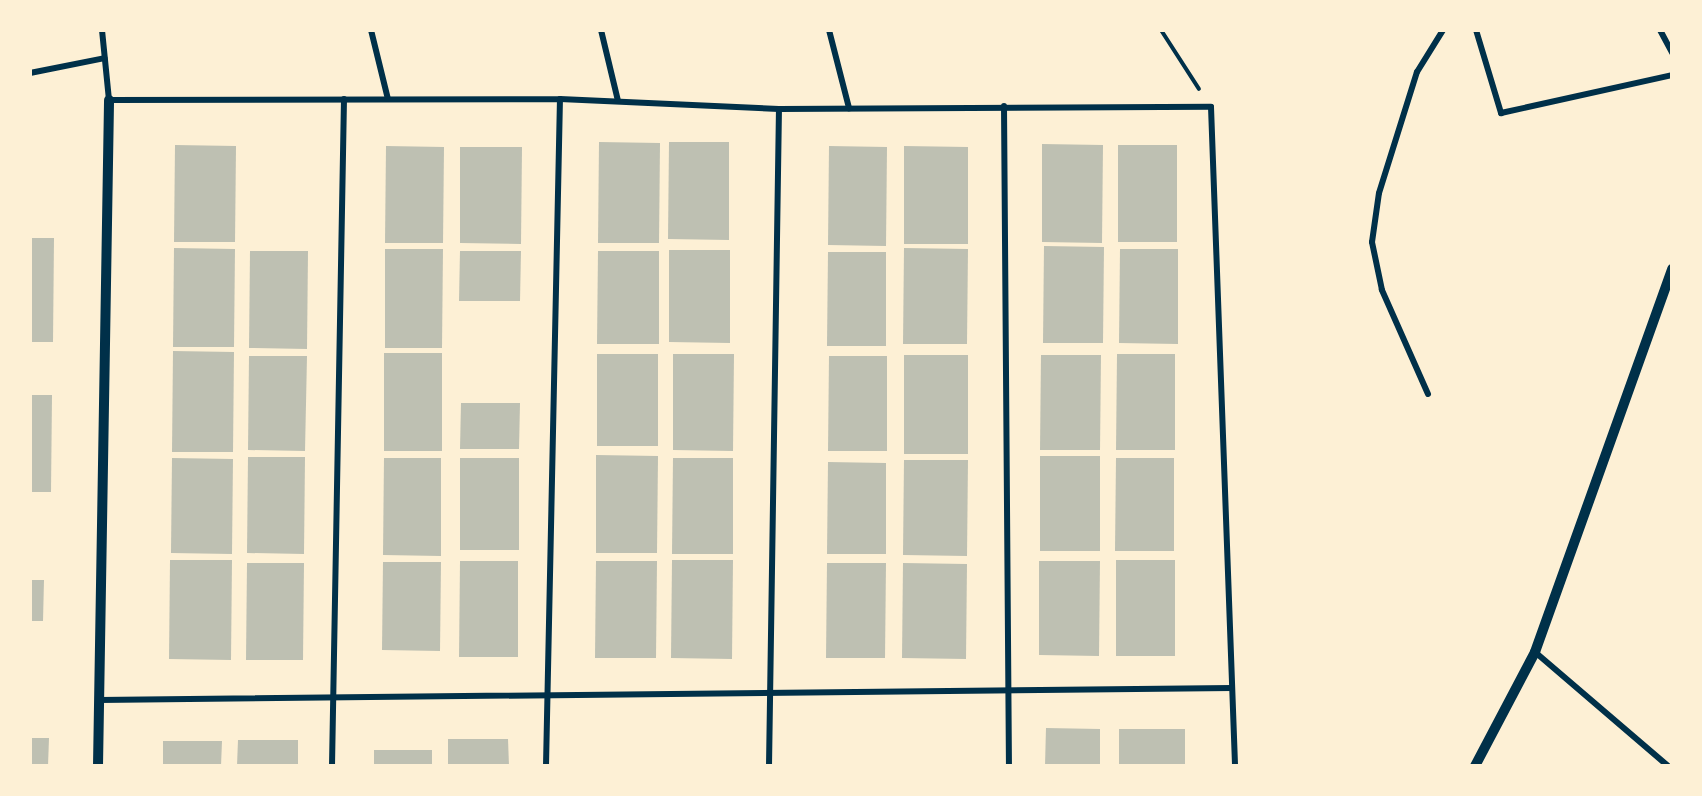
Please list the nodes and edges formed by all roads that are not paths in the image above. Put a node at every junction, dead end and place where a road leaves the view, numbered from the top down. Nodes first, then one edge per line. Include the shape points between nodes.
1 (102, 30) edge
2 (371, 30) edge
3 (601, 30) edge
4 (829, 30) edge
5 (1443, 30) edge
6 (1476, 30) edge
7 (1660, 30) edge
8 (1672, 53) edge
9 (105, 58) junction
10 (30, 73) edge
11 (1672, 75) edge
12 (344, 99) junction
13 (388, 99) junction
14 (560, 99) junction
15 (109, 100) junction
16 (618, 101) junction
17 (1004, 106) junction
18 (849, 108) junction
19 (779, 109) junction
20 (1672, 269) edge
21 (1428, 394) dead end
22 (1535, 652) junction
23 (1232, 688) junction
24 (1008, 690) junction
25 (771, 693) junction
26 (547, 695) junction
27 (332, 698) junction
28 (99, 700) junction
29 (98, 766) edge
30 (332, 766) edge
31 (546, 766) edge
32 (769, 766) edge
33 (1009, 766) edge
34 (1234, 766) edge
35 (1474, 766) edge
36 (1668, 766) edge

1 - 9 street
2 - 13 street
3 - 16 street
4 - 18 street
5 - 21 street via 1417,72 1379,193 1372,234 1382,290
6 - 11 street via 1501,113
7 - 8 street
9 - 10 street
9 - 15 street
12 - 13 street
12 - 15 street
12 - 27 street
13 - 14 street
14 - 16 street
14 - 26 street
15 - 28 street
16 - 19 street
17 - 18 street
17 - 23 street via 1211,107
17 - 24 street
18 - 19 street
19 - 25 street
20 - 22 street
22 - 35 street
22 - 36 street
23 - 24 street
23 - 34 street
24 - 25 street
24 - 33 street
25 - 26 street
25 - 32 street
26 - 27 street
26 - 31 street
27 - 28 street
27 - 30 street
28 - 29 street

